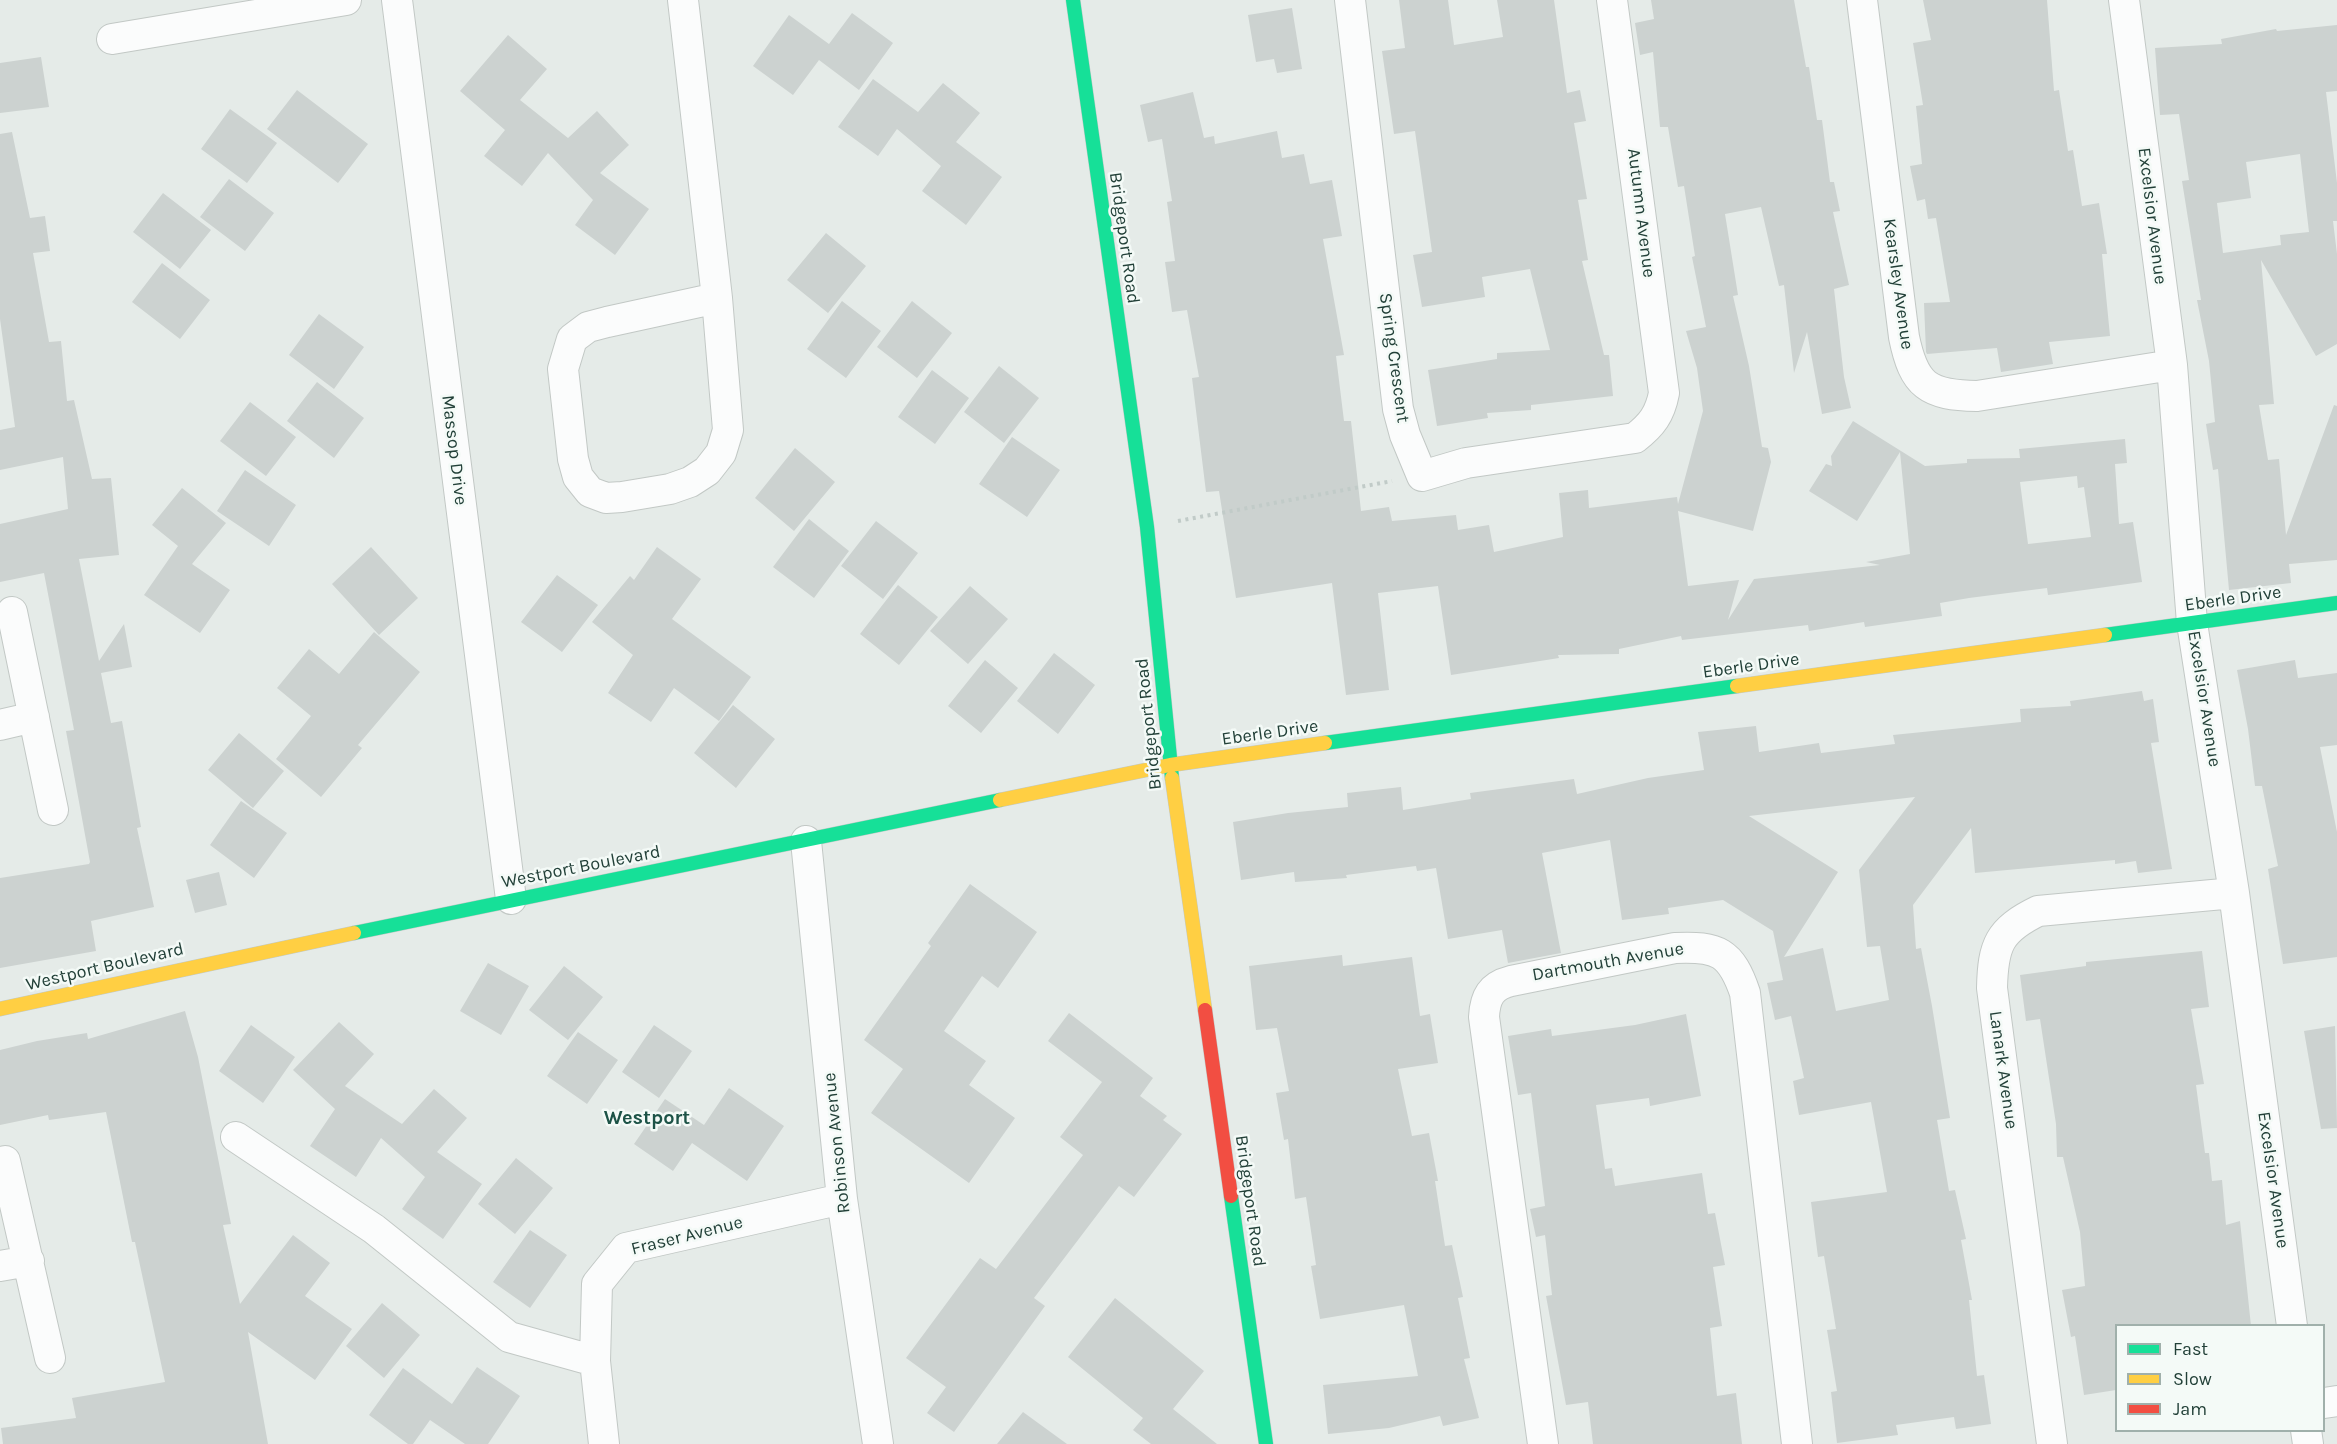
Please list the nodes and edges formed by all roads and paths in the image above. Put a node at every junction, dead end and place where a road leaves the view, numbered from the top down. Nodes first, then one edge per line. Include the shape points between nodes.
1 (346, 0) edge
2 (397, 0) edge
3 (683, 0) edge
4 (1072, 0) edge
5 (1350, 0) edge
6 (1612, 0) edge
7 (1862, 0) edge
8 (2124, 0) edge
9 (112, 39) dead end
10 (717, 298) junction
11 (2172, 365) junction
12 (1422, 476) junction
13 (1147, 527) junction
14 (2337, 603) edge
15 (12, 612) dead end
16 (2192, 623) junction
17 (34, 717) junction
18 (0, 725) edge
19 (1170, 765) junction
20 (53, 810) dead end
21 (806, 841) junction
22 (2234, 893) junction
23 (511, 899) junction
24 (0, 1009) edge
25 (236, 1137) dead end
26 (5, 1161) dead end
27 (842, 1198) junction
28 (29, 1261) junction
29 (0, 1266) edge
30 (2292, 1324) edge
31 (50, 1358) dead end
32 (595, 1361) junction
33 (604, 1444) edge
34 (878, 1444) edge
35 (1266, 1444) edge
36 (1543, 1444) edge
37 (1797, 1444) edge
38 (2052, 1444) edge

1 - 9 street
2 - 23 street, Massop Drive
3 - 10 street
4 - 13 street, Bridgeport Road
5 - 12 street, Spring Crescent via 1398,409
6 - 12 street, Autumn Avenue via 1664,393 1661,409 1652,424 1635,438 1466,463
7 - 11 street, Kearsley Avenue via 1904,337 1909,362 1924,383 1944,395 1977,396
8 - 11 street, Excelsior Avenue
10 - 10 street via 607,321 588,327 572,339 563,369 571,448 578,477 590,492 606,498 670,489 707,471 721,453 729,430
11 - 16 street, Excelsior Avenue
12 - 13 path
13 - 19 street, Bridgeport Road
14 - 16 street, Eberle Drive
15 - 17 street
16 - 19 street, Eberle Drive
16 - 22 street, Excelsior Avenue
17 - 18 street
17 - 20 street
19 - 21 street, Westport Boulevard
19 - 35 street, Bridgeport Road
21 - 23 street, Westport Boulevard
21 - 27 street, Robinson Avenue
22 - 30 street, Excelsior Avenue
22 - 38 street, Lanark Avenue via 2038,911 2018,920 2001,937 1992,960 1992,988
23 - 24 street, Westport Boulevard
25 - 32 street via 374,1229 510,1337
26 - 28 street
27 - 32 street, Fraser Avenue via 626,1248 597,1284
27 - 34 street, Robinson Avenue
28 - 29 street
28 - 31 street
32 - 33 street, Fraser Avenue
36 - 37 street, Dartmouth Avenue via 1484,1017 1485,1001 1490,991 1505,982 1701,946 1721,952 1737,970 1745,993

